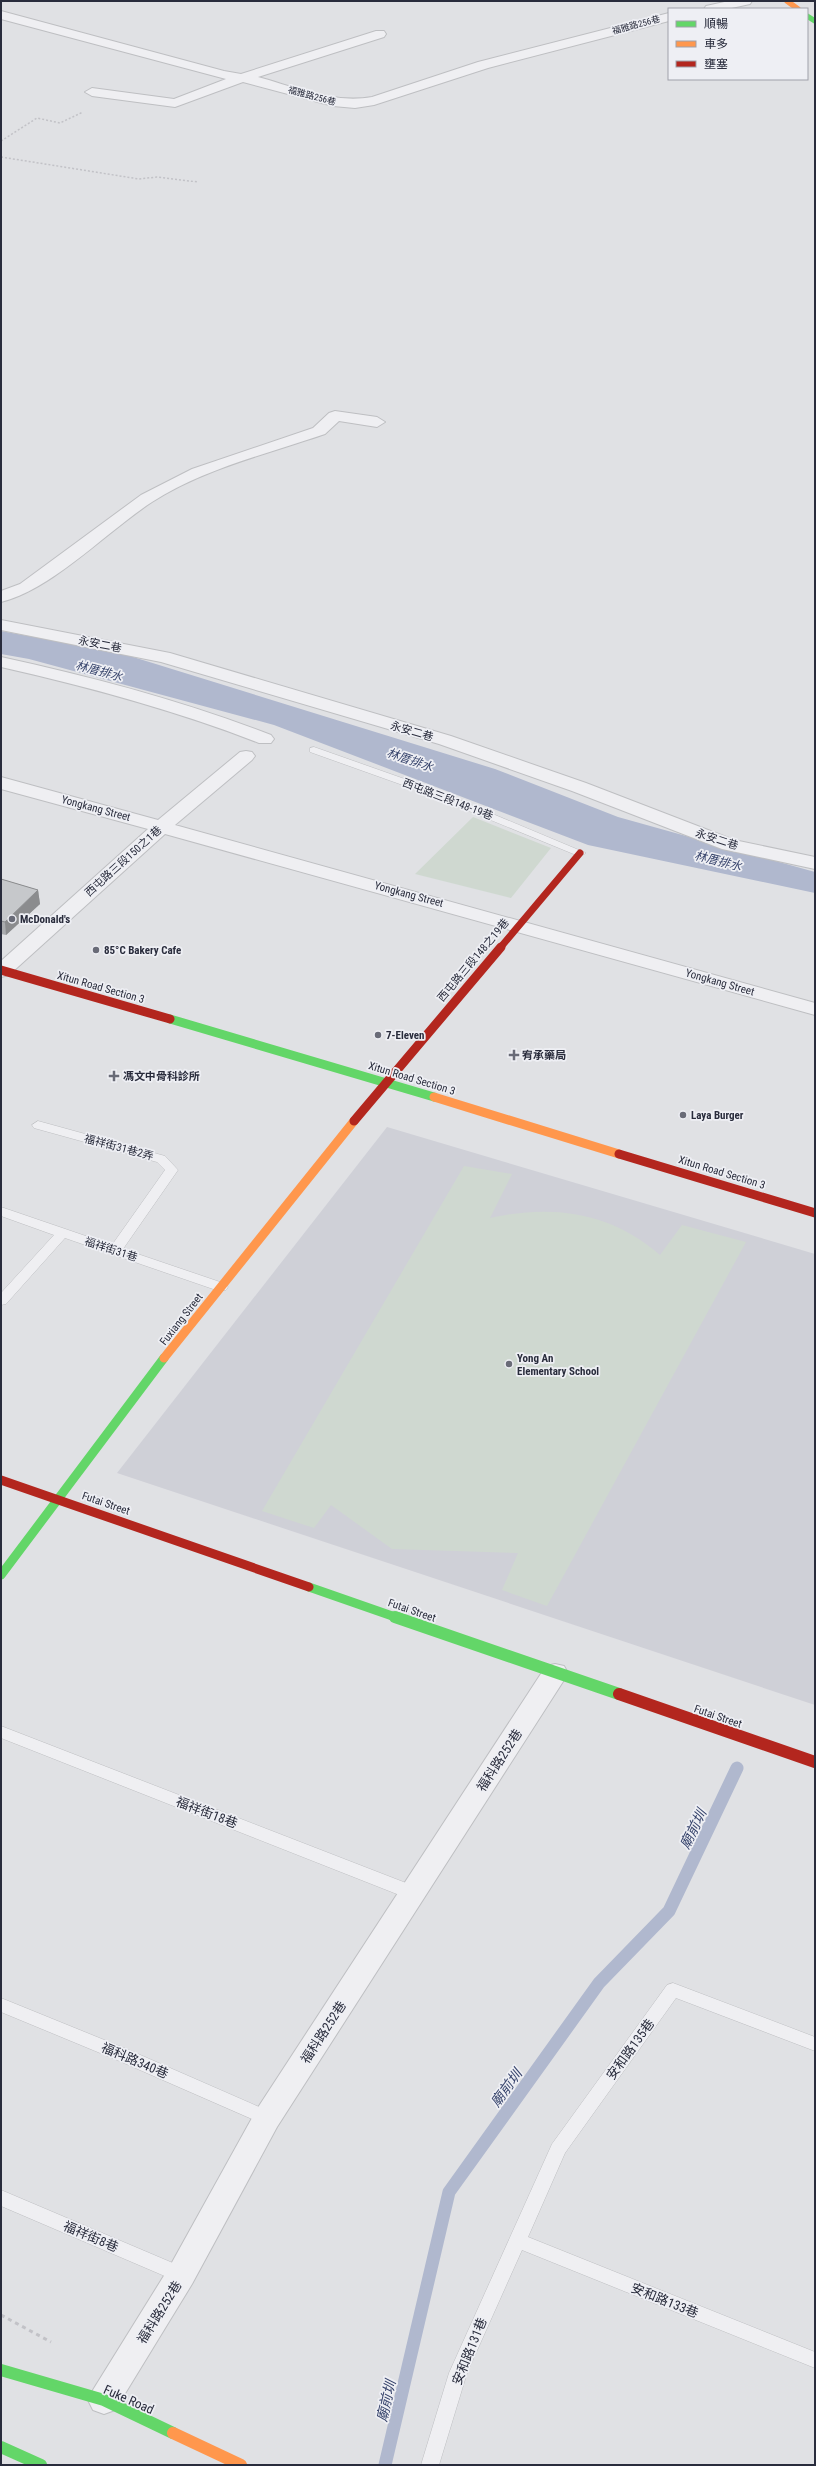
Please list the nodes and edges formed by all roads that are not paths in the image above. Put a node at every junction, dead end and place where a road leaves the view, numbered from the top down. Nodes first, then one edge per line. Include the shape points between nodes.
1 (746, 1) edge
2 (787, 1) edge
3 (714, 8) edge
4 (797, 8) edge
5 (1, 15) edge
6 (668, 17) edge
7 (380, 34) dead end
8 (241, 78) junction
9 (92, 92) dead end
10 (377, 422) dead end
11 (1, 597) edge
12 (1, 625) edge
13 (1, 662) edge
14 (265, 740) dead end
15 (314, 750) dead end
16 (246, 756) dead end
17 (1, 783) edge
18 (162, 826) junction
19 (580, 853) joint
20 (815, 863) edge
21 (518, 925) junction
22 (2, 971) edge
23 (815, 1009) edge
24 (384, 1082) junction
25 (38, 1125) dead end
26 (1, 1211) edge
27 (815, 1213) edge
28 (63, 1234) junction
29 (116, 1249) junction
30 (221, 1287) junction
31 (1, 1301) edge
32 (1, 1480) edge
33 (57, 1498) junction
34 (1, 1575) edge
35 (555, 1672) junction
36 (1, 1732) edge
37 (815, 1762) edge
38 (413, 1893) junction
39 (1, 2005) edge
40 (815, 2044) edge
41 (267, 2118) junction
42 (1, 2198) edge
43 (516, 2240) junction
44 (181, 2275) junction
45 (815, 2360) edge
46 (1, 2370) edge
47 (104, 2400) junction
48 (1, 2447) edge
49 (40, 2465) edge
50 (241, 2465) edge
51 (430, 2465) edge

1 - 3 street
2 - 4 street
5 - 8 street, 福雅路256巷
6 - 8 street, 福雅路256巷 via 498,61 374,101 355,104 333,102
7 - 8 street
8 - 9 street via 175,103 166,104
10 - 11 street via 335,416 319,431 198,472 148,498 26,588
12 - 20 street, 永安二巷 via 102,643 172,660 445,740 580,787 729,844
13 - 14 street via 95,682 150,697 210,717
15 - 19 lane, 西屯路三段148-19巷 via 429,791
16 - 18 street, 西屯路三段150之1巷
17 - 18 street, Yongkang Street
18 - 21 street, Yongkang Street
18 - 22 street, 西屯路三段150之1巷
19 - 21 street, 西屯路三段148之19巷
21 - 23 street, Yongkang Street
21 - 24 street, 西屯路三段148之19巷
22 - 24 street, Xitun Road Section 3
24 - 27 street, Xitun Road Section 3
24 - 30 street, Fuxiang Street
25 - 29 lane, 福祥街31巷2弄 via 161,1159 172,1170
26 - 28 lane, 福祥街31巷
28 - 29 lane, 福祥街31巷
28 - 31 lane
29 - 30 lane, 福祥街31巷
30 - 33 street, Fuxiang Street
32 - 33 street, Futai Street
33 - 34 street, Fuxiang Street
33 - 35 street, Futai Street
35 - 37 street, Futai Street
35 - 38 street, 福科路252巷
36 - 38 lane, 福祥街18巷
38 - 41 street, 福科路252巷
39 - 41 lane, 福科路340巷
40 - 43 lane, 安和路135巷 via 673,1990 558,2149
41 - 44 street, 福科路252巷
42 - 44 lane, 福祥街8巷
43 - 45 lane, 安和路133巷
43 - 51 lane, 安和路131巷 via 458,2373
44 - 47 street, 福科路252巷
46 - 47 street, Fuke Road
47 - 50 street, Fuke Road
48 - 49 street

